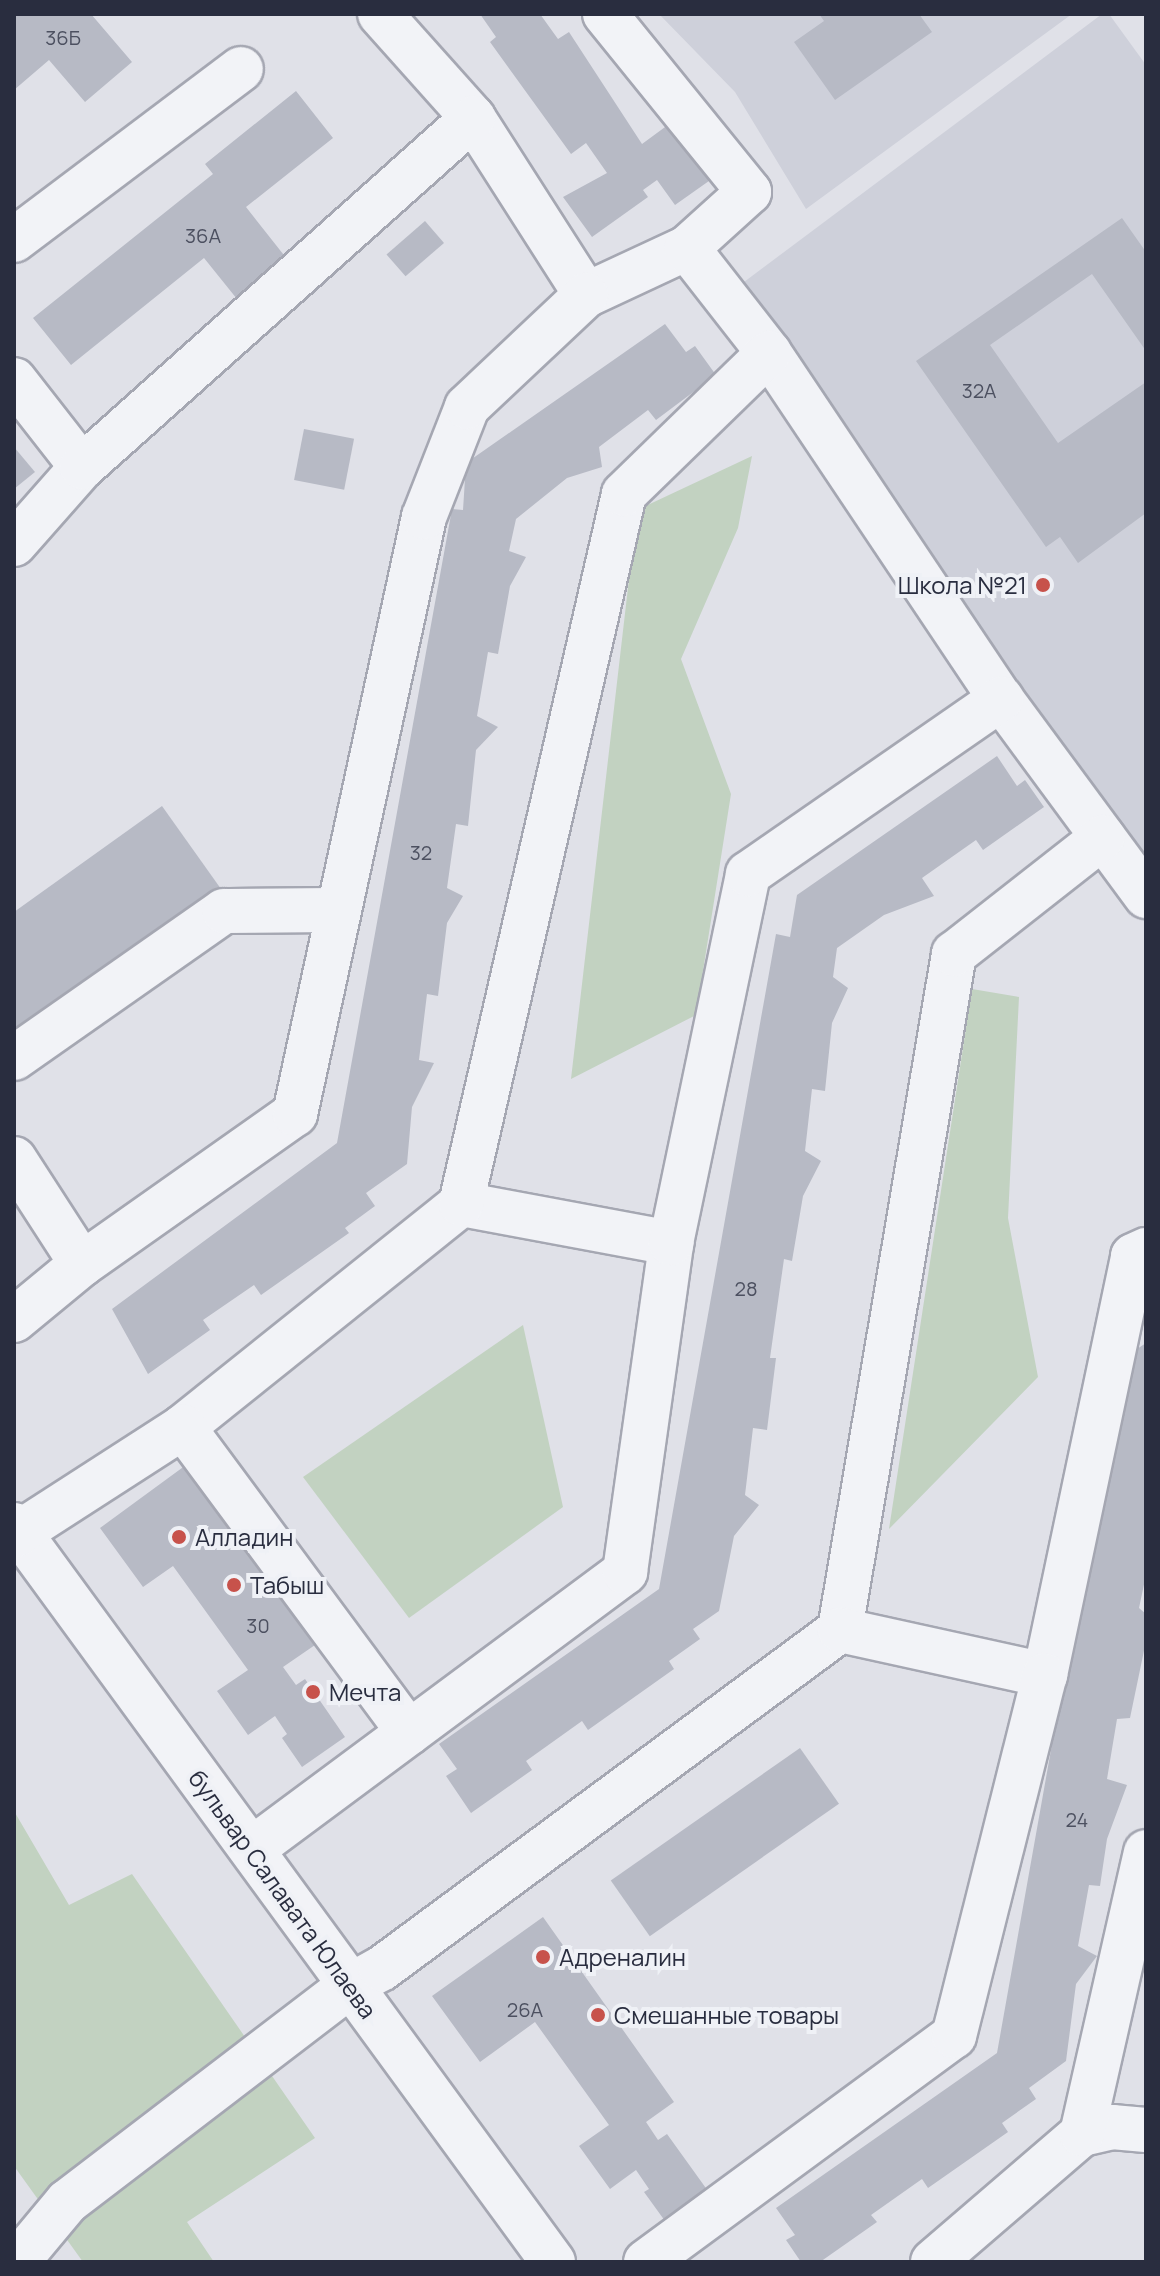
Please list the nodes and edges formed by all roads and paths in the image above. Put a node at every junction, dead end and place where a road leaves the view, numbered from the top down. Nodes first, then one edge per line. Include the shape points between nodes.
1 (380, 14) edge
2 (605, 14) edge
3 (241, 69) dead end
4 (473, 118) junction
5 (14, 240) edge
6 (687, 248) junction
7 (586, 295) junction
8 (769, 353) junction
9 (14, 380) edge
10 (82, 467) junction
11 (14, 544) edge
12 (1001, 699) junction
13 (1103, 837) junction
14 (1146, 896) edge
15 (337, 910) junction
16 (14, 1058) edge
17 (14, 1159) edge
18 (461, 1204) junction
19 (671, 1243) junction
20 (1146, 1250) edge
21 (82, 1264) junction
22 (14, 1320) edge
23 (183, 1427) junction
24 (16, 1531) edge
25 (840, 1630) junction
26 (1045, 1675) junction
27 (409, 1732) junction
28 (252, 1849) junction
29 (1146, 1852) edge
30 (348, 1987) junction
31 (1146, 2130) edge
32 (1082, 2134) junction
33 (17, 2262) edge
34 (553, 2262) edge
35 (646, 2262) edge
36 (933, 2262) edge

1 - 4 street
2 - 6 street via 749,192
3 - 5 street
4 - 7 street
4 - 10 street
6 - 7 street
6 - 8 street
7 - 15 street via 467,407 424,517
8 - 12 street
8 - 18 street via 624,494
9 - 10 street
10 - 11 street
12 - 13 street
12 - 19 street via 748,874
13 - 14 street
13 - 25 street via 954,954
15 - 16 street via 224,911
15 - 21 street via 295,1114
17 - 21 street
18 - 19 street
18 - 23 street
19 - 27 street via 625,1572
20 - 26 street via 1133,1256
21 - 22 street
23 - 24 street
23 - 27 street
24 - 28 street, бульвар Салавата Юлаева
25 - 26 street
25 - 30 street via 381,1969
26 - 35 street via 954,2036
27 - 28 street
28 - 30 street, бульвар Салавата Юлаева
29 - 32 street
30 - 33 street via 67,2202
30 - 34 street, бульвар Салавата Юлаева
31 - 32 street via 1112,2127
32 - 36 street

